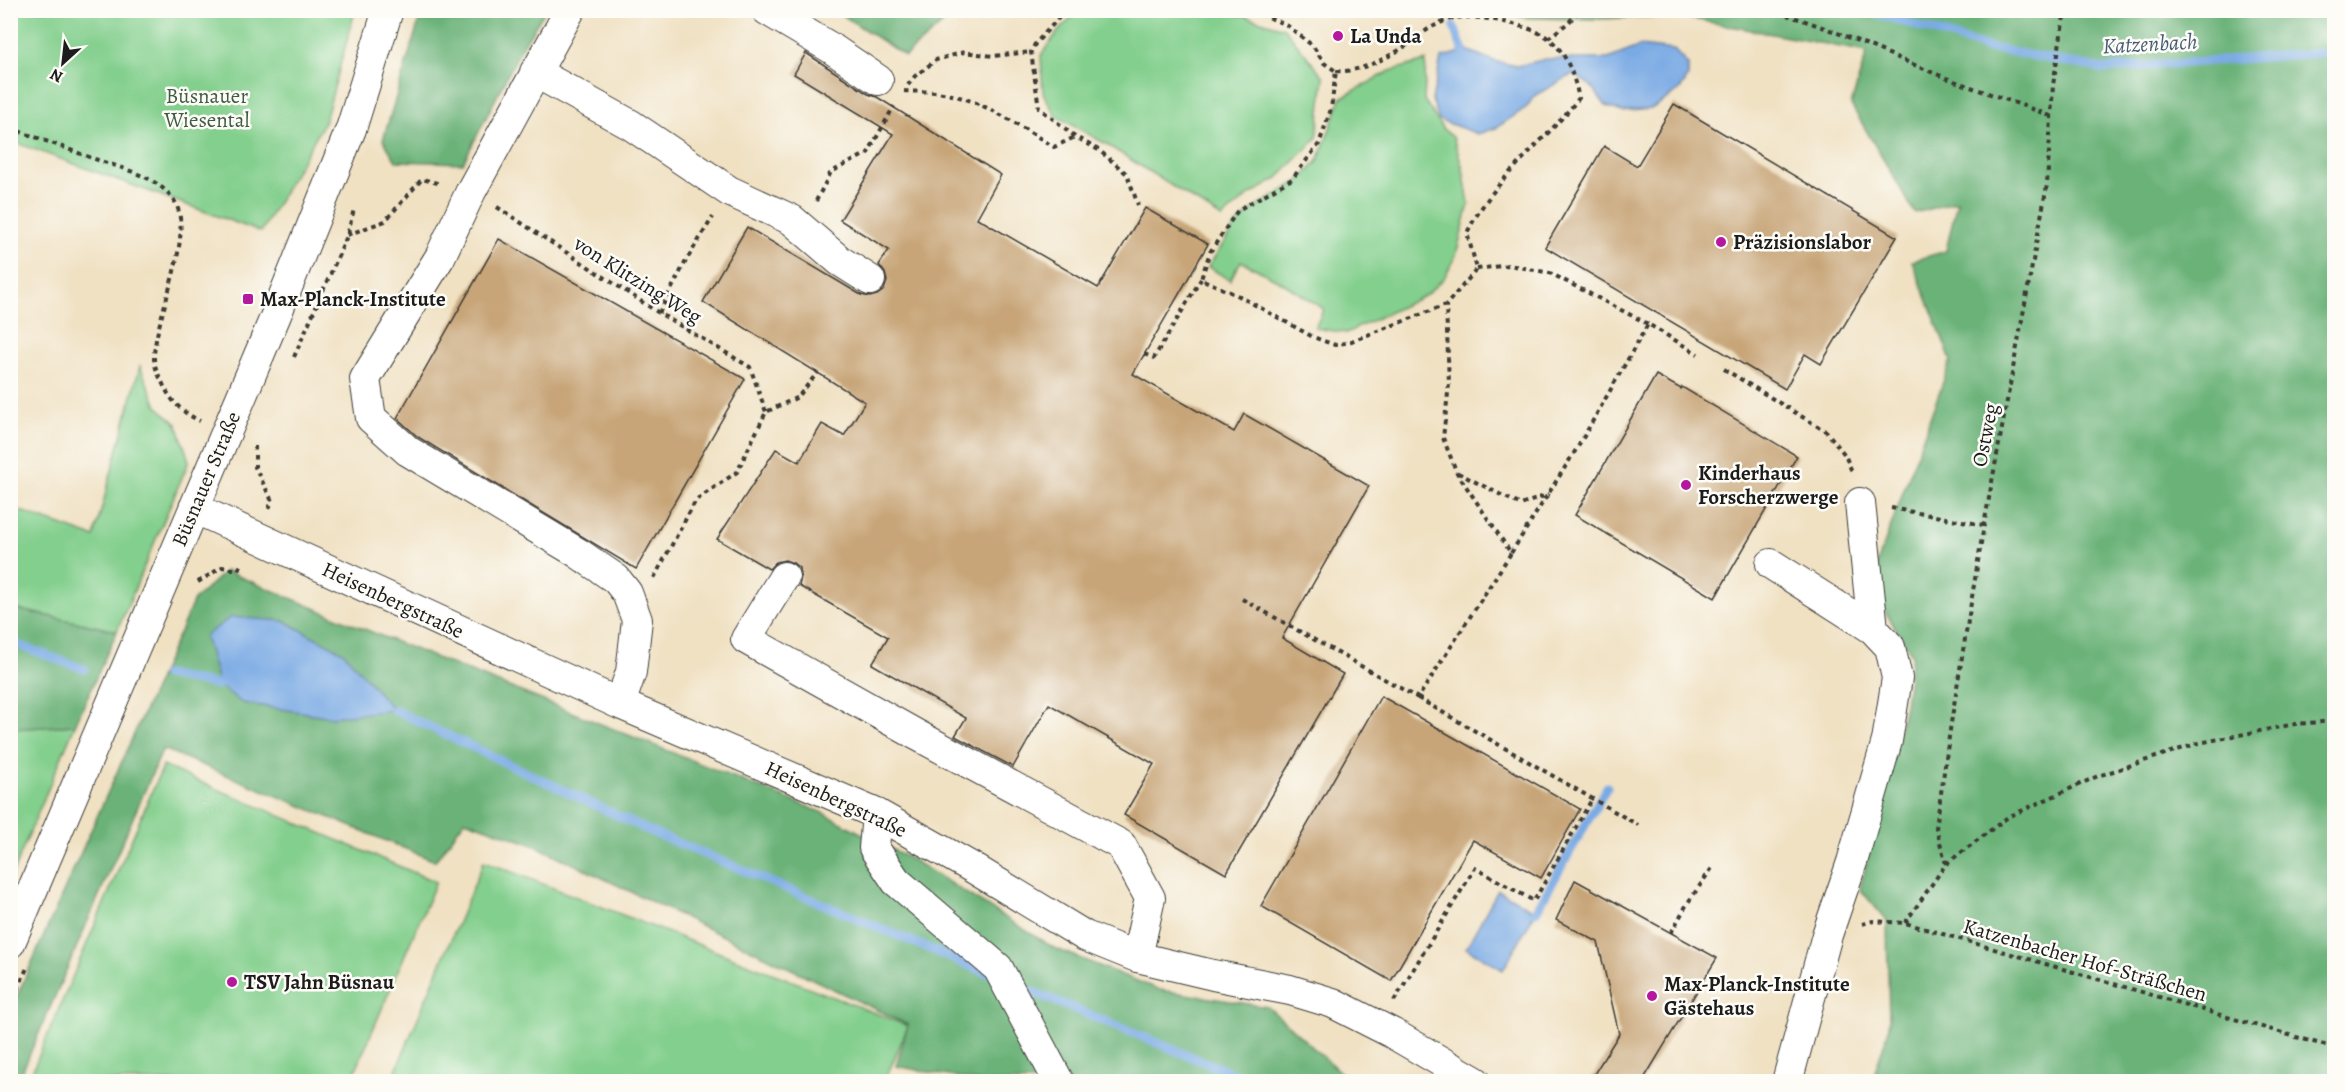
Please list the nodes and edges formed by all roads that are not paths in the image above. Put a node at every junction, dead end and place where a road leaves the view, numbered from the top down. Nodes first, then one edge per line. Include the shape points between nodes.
1 (388, 10) edge
2 (570, 10) edge
3 (767, 10) edge
4 (535, 72) junction
5 (893, 91) road end
6 (870, 280) dead end
7 (1860, 502) road end
8 (194, 508) junction
9 (1771, 564) dead end
10 (784, 577) dead end
11 (1872, 629) junction
12 (620, 704) junction
13 (877, 814) junction
14 (10, 943) edge
15 (1137, 957) junction
16 (1059, 1082) edge
17 (1476, 1082) edge
18 (1787, 1082) edge

1 - 8 street, Büsnauer Straße via 343,149
2 - 4 street
3 - 5 street
4 - 6 street via 631,124 729,191 792,220 840,261
4 - 12 street via 440,257 365,379 371,418 411,447 607,561 627,593 637,620 631,672
7 - 11 street
8 - 12 street, Heisenbergstraße
8 - 14 street, Büsnauer Straße
9 - 11 street
10 - 15 street via 746,639 1122,845 1150,898
11 - 18 street via 1890,647 1897,678 1887,741
12 - 13 street, Heisenbergstraße
13 - 15 street, Heisenbergstraße via 1085,936
13 - 16 street via 874,848 896,881 998,968
15 - 17 street, Heisenbergstraße via 1333,1003

